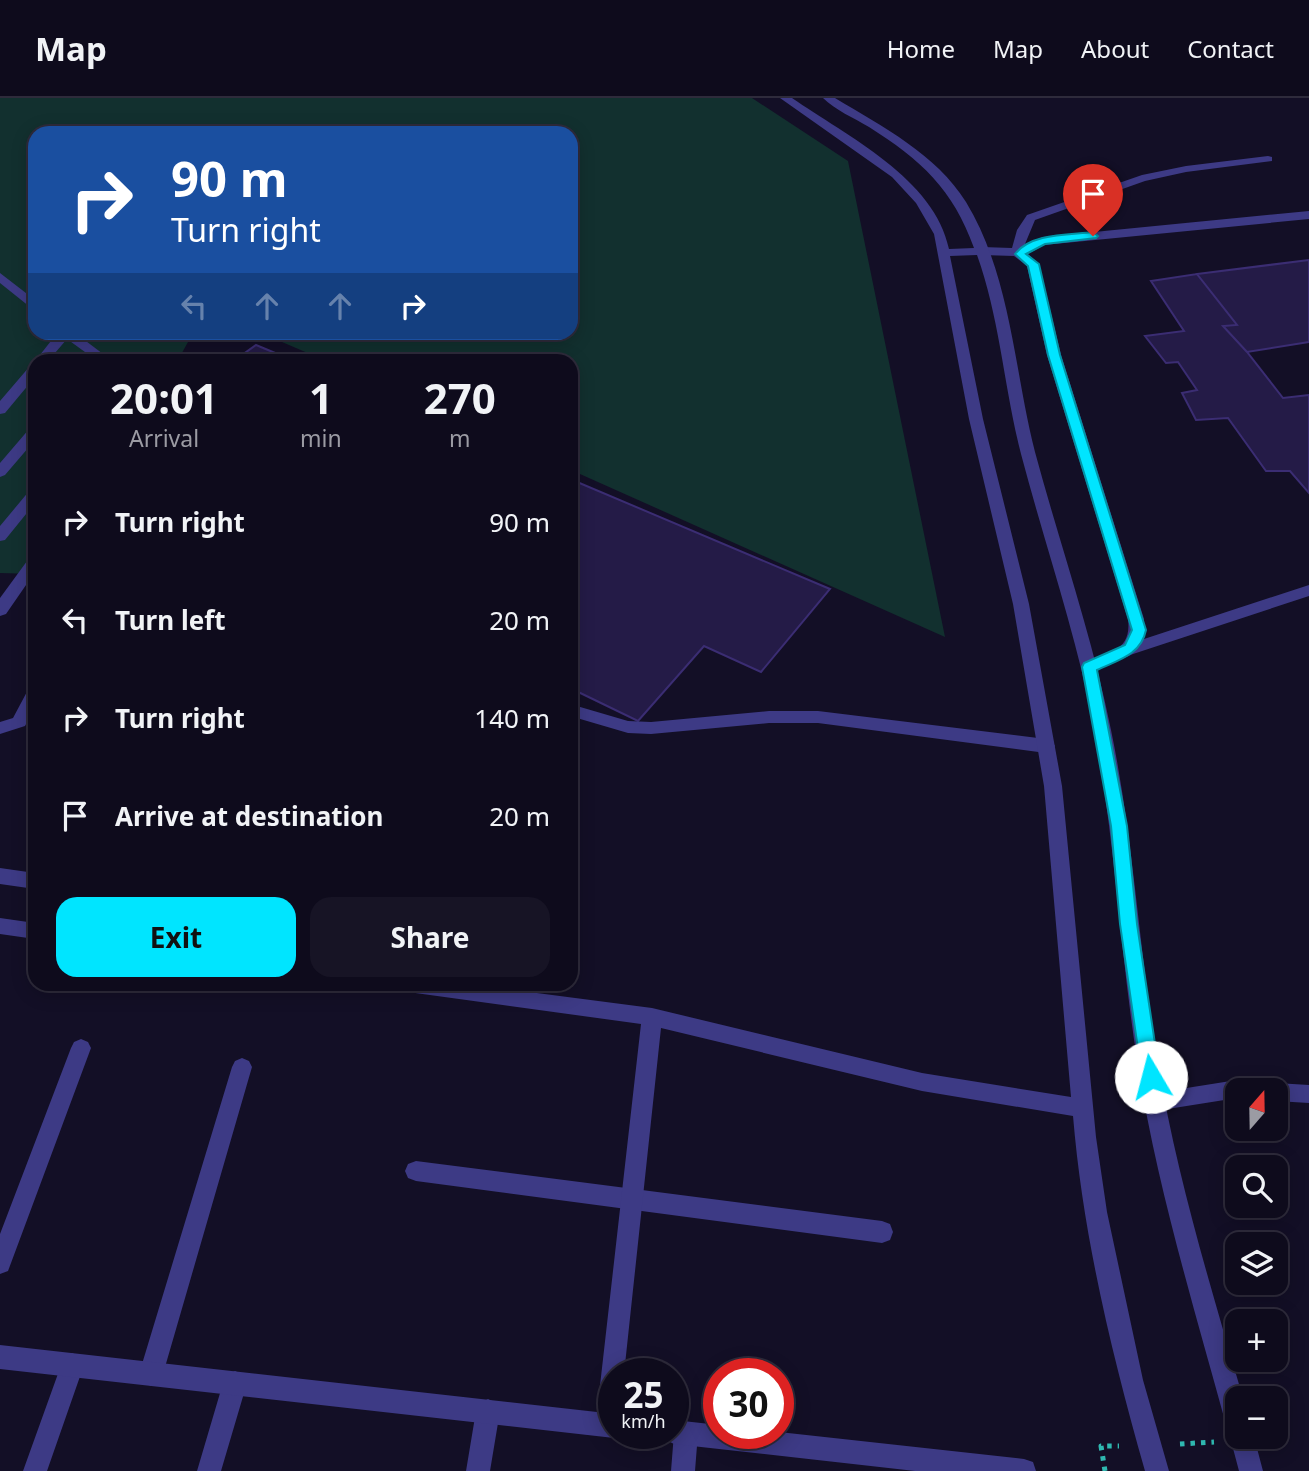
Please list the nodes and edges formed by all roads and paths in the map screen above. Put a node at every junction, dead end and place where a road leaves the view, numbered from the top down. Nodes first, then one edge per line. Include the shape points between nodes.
1 (785, 98) edge
2 (828, 98) edge
3 (1268, 159) dead end
4 (1309, 215) edge
5 (982, 251) junction
6 (945, 253) junction
7 (1018, 253) junction
8 (0, 277) edge
9 (28, 301) edge
10 (59, 340) edge
11 (74, 340) edge
12 (47, 354) edge
13 (92, 354) edge
14 (28, 377) edge
15 (0, 410) edge
16 (28, 438) edge
17 (0, 472) edge
18 (28, 502) edge
19 (0, 536) edge
20 (28, 571) edge
21 (1309, 590) edge
22 (0, 610) edge
23 (1130, 649) junction
24 (1089, 667) junction
25 (28, 705) edge
26 (578, 712) edge
27 (0, 728) edge
28 (1046, 746) junction
29 (0, 876) edge
30 (28, 880) edge
31 (0, 926) edge
32 (28, 930) edge
33 (460, 991) edge
34 (652, 1017) junction
35 (82, 1048) dead end
36 (242, 1068) dead end
37 (1225, 1091) edge
38 (1288, 1093) edge
39 (1309, 1094) edge
40 (1155, 1102) junction
41 (1083, 1108) junction
42 (416, 1171) dead end
43 (632, 1199) junction
44 (882, 1232) dead end
45 (0, 1263) edge
46 (0, 1357) edge
47 (617, 1358) edge
48 (72, 1365) junction
49 (151, 1374) junction
50 (235, 1383) junction
51 (1227, 1386) edge
52 (488, 1411) junction
53 (598, 1424) edge
54 (689, 1434) edge
55 (681, 1449) edge
56 (1245, 1449) edge
57 (35, 1471) edge
58 (209, 1471) edge
59 (478, 1471) edge
60 (683, 1471) edge
61 (1024, 1471) edge
62 (1157, 1471) edge
63 (1251, 1471) edge

1 - 6 street via 902,181 931,216
2 - 5 street via 907,149 939,176 960,204
3 - 7 street via 1142,178 1056,208 1031,218
4 - 7 street via 1043,241
5 - 6 street
5 - 7 street
5 - 24 street via 1029,454
6 - 28 street via 976,419 1021,604
7 - 23 street via 1033,264 1054,355 1136,619 1137,640
8 - 9 street
10 - 12 street
11 - 13 street
14 - 15 street
16 - 17 street
18 - 19 street
20 - 22 street
21 - 23 street
23 - 24 street
24 - 40 street via 1119,826
25 - 27 street via 19,722
26 - 28 street via 628,727 651,728 818,717
28 - 41 street
29 - 30 street
31 - 32 street
33 - 34 street
34 - 41 street via 922,1082
34 - 43 street
35 - 45 street
36 - 49 street
37 - 40 street
38 - 39 street
40 - 51 street
41 - 62 street via 1111,1292
42 - 43 street
43 - 44 street
43 - 47 street
46 - 48 street
48 - 49 street
48 - 57 street
49 - 50 street
50 - 52 street
50 - 58 street
52 - 53 street
52 - 59 street
54 - 61 street
55 - 60 street
56 - 63 street

